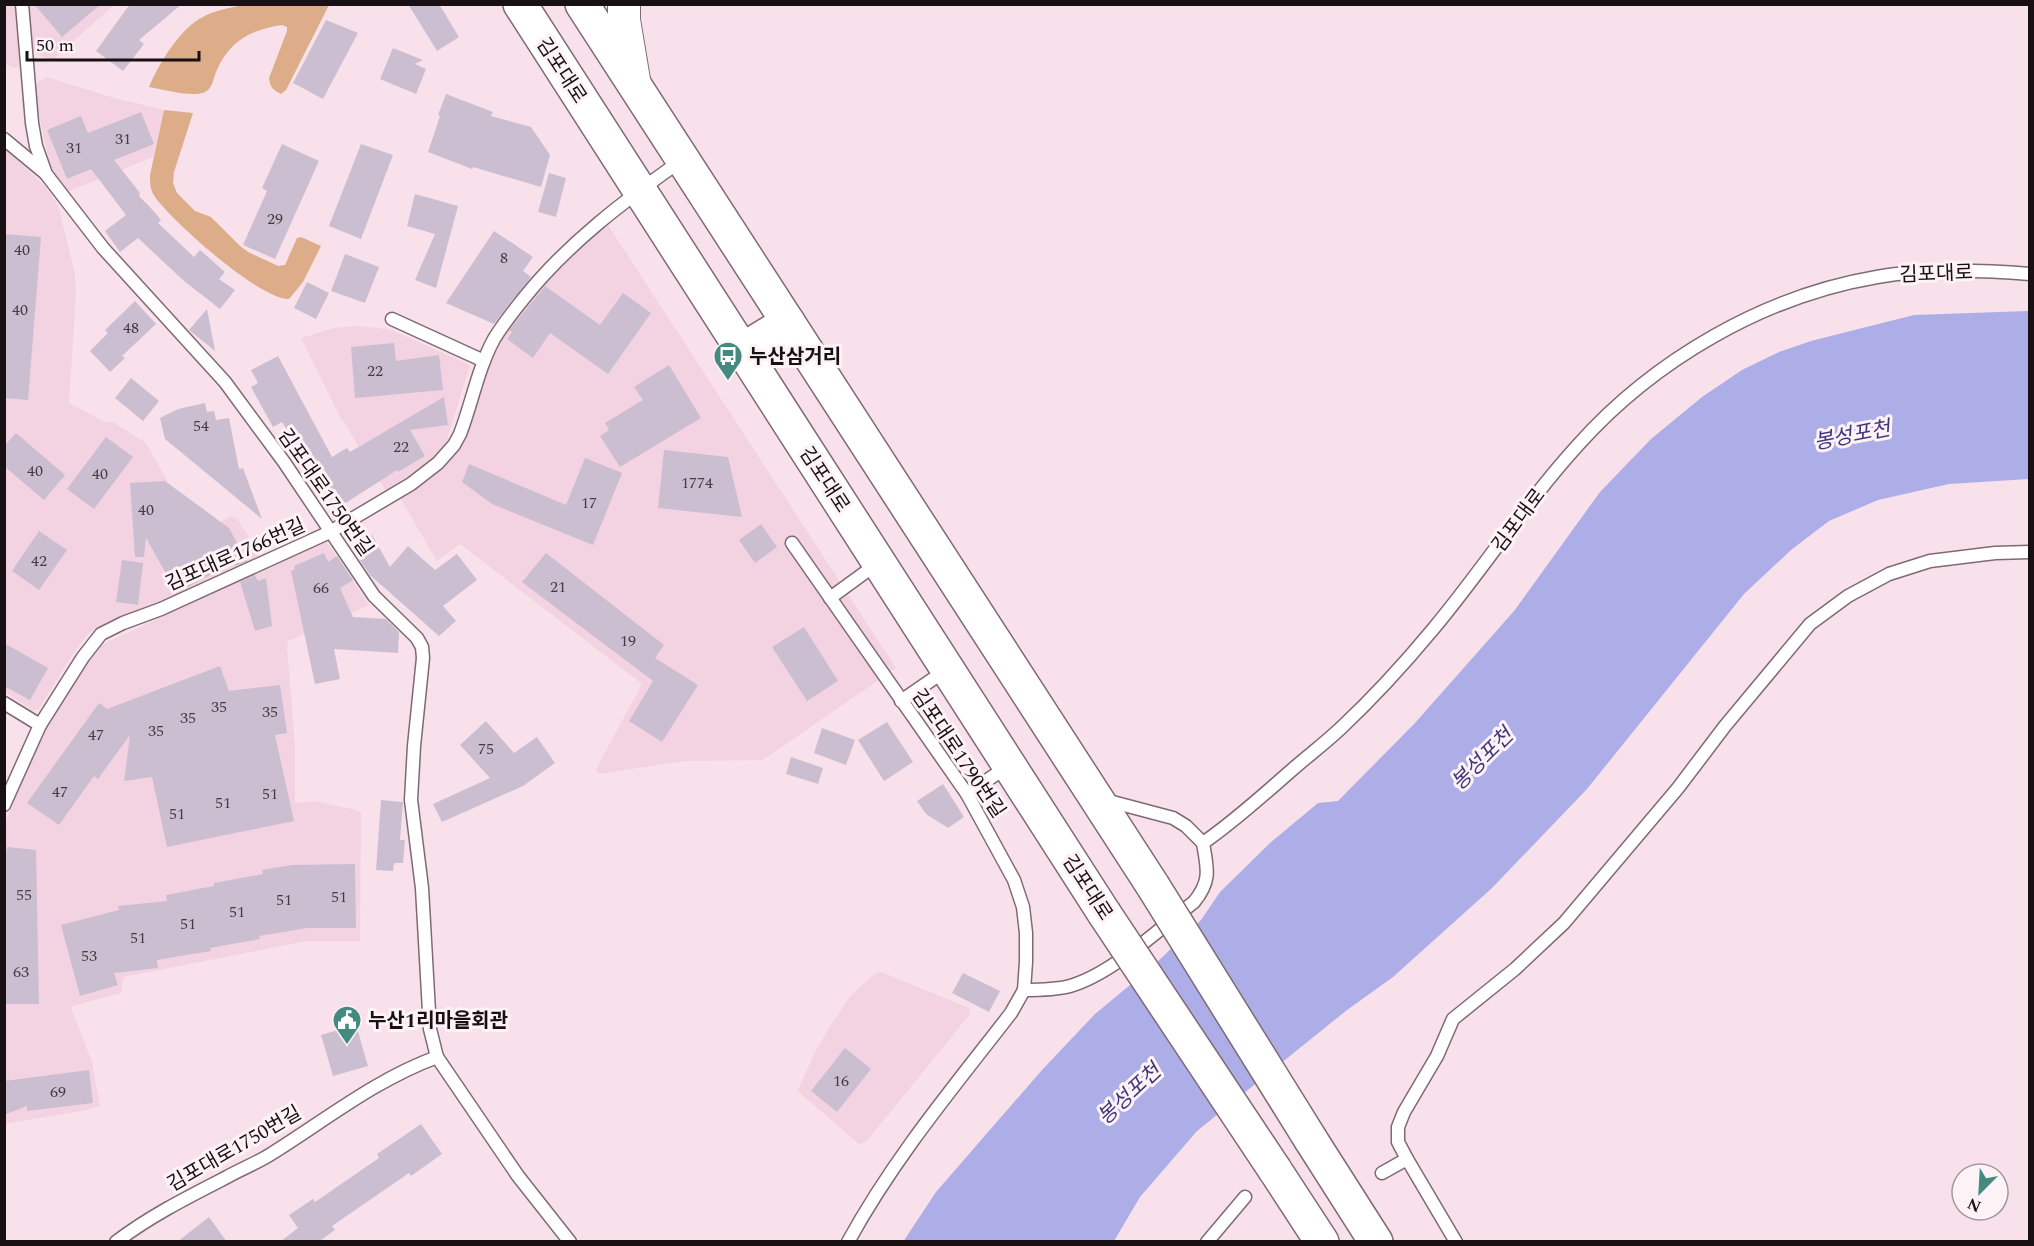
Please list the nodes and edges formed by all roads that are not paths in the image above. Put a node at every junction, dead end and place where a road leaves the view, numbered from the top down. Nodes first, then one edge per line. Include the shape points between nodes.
1 (22, 4) edge
2 (582, 4) edge
3 (624, 4) edge
4 (521, 5) edge
5 (635, 86) junction
6 (4, 139) edge
7 (683, 160) junction
8 (46, 174) junction
9 (640, 190) junction
10 (2024, 273) edge
11 (392, 319) dead end
12 (788, 322) junction
13 (742, 350) junction
14 (484, 361) junction
15 (330, 532) junction
16 (792, 543) dead end
17 (2030, 552) edge
18 (879, 562) junction
19 (830, 598) junction
20 (947, 669) junction
21 (901, 701) junction
22 (4, 703) edge
23 (39, 725) junction
24 (1009, 766) junction
25 (967, 794) junction
26 (1096, 798) junction
27 (4, 805) edge
28 (1203, 843) junction
29 (1024, 990) junction
30 (437, 1056) junction
31 (1407, 1159) junction
32 (1382, 1173) dead end
33 (1245, 1197) dead end
34 (116, 1242) edge
35 (570, 1242) edge
36 (848, 1242) edge
37 (1207, 1242) edge
38 (1322, 1242) edge
39 (1376, 1242) edge
40 (1456, 1242) edge

1 - 8 lane, 김포대로1750번길 via 32,123
2 - 5 main road
3 - 5 street
4 - 9 main road, 김포대로
5 - 7 main road
6 - 8 lane
7 - 9 lane, 김포대로1766번길
7 - 12 main road
8 - 15 lane, 김포대로1750번길 via 103,248 230,389
9 - 13 main road, 김포대로
9 - 14 lane, 김포대로1766번길 via 578,239 538,280 506,321
10 - 28 lane, 김포대로 via 1918,273 1878,276 1833,286 1746,321 1668,365 1579,443 1434,628 1366,704 1242,814
11 - 14 lane
12 - 13 main road
12 - 26 main road
13 - 18 main road, 김포대로
14 - 15 lane, 김포대로1766번길 via 460,434 446,455 411,484
15 - 23 lane, 김포대로1766번길 via 101,634
15 - 30 lane, 김포대로1750번길 via 374,596 422,647 411,800 422,888 430,1029
16 - 19 lane, 김포대로1790번길
17 - 31 lane via 1930,561 1889,574 1848,596 1810,624 1564,923 1453,1019 1398,1127 1398,1142
18 - 19 lane
18 - 20 main road, 김포대로
19 - 21 lane, 김포대로1790번길
20 - 21 lane
20 - 24 main road, 김포대로
21 - 25 lane, 김포대로1790번길
22 - 23 lane
23 - 27 lane, 김포대로1766번길
24 - 25 lane
24 - 38 main road, 김포대로, bridge
25 - 29 lane, 김포대로1790번길 via 1014,880 1023,907
26 - 28 lane via 1173,818
26 - 39 main road, bridge
28 - 29 lane via 1207,882 1194,902 1107,970 1070,986
29 - 36 lane, 김포대로1790번길 via 1011,1013 895,1163
30 - 34 lane, 김포대로1750번길 via 387,1078 270,1155 152,1216
30 - 35 lane, 김포대로1750번길 via 518,1176
31 - 32 lane
31 - 40 lane
33 - 37 lane

